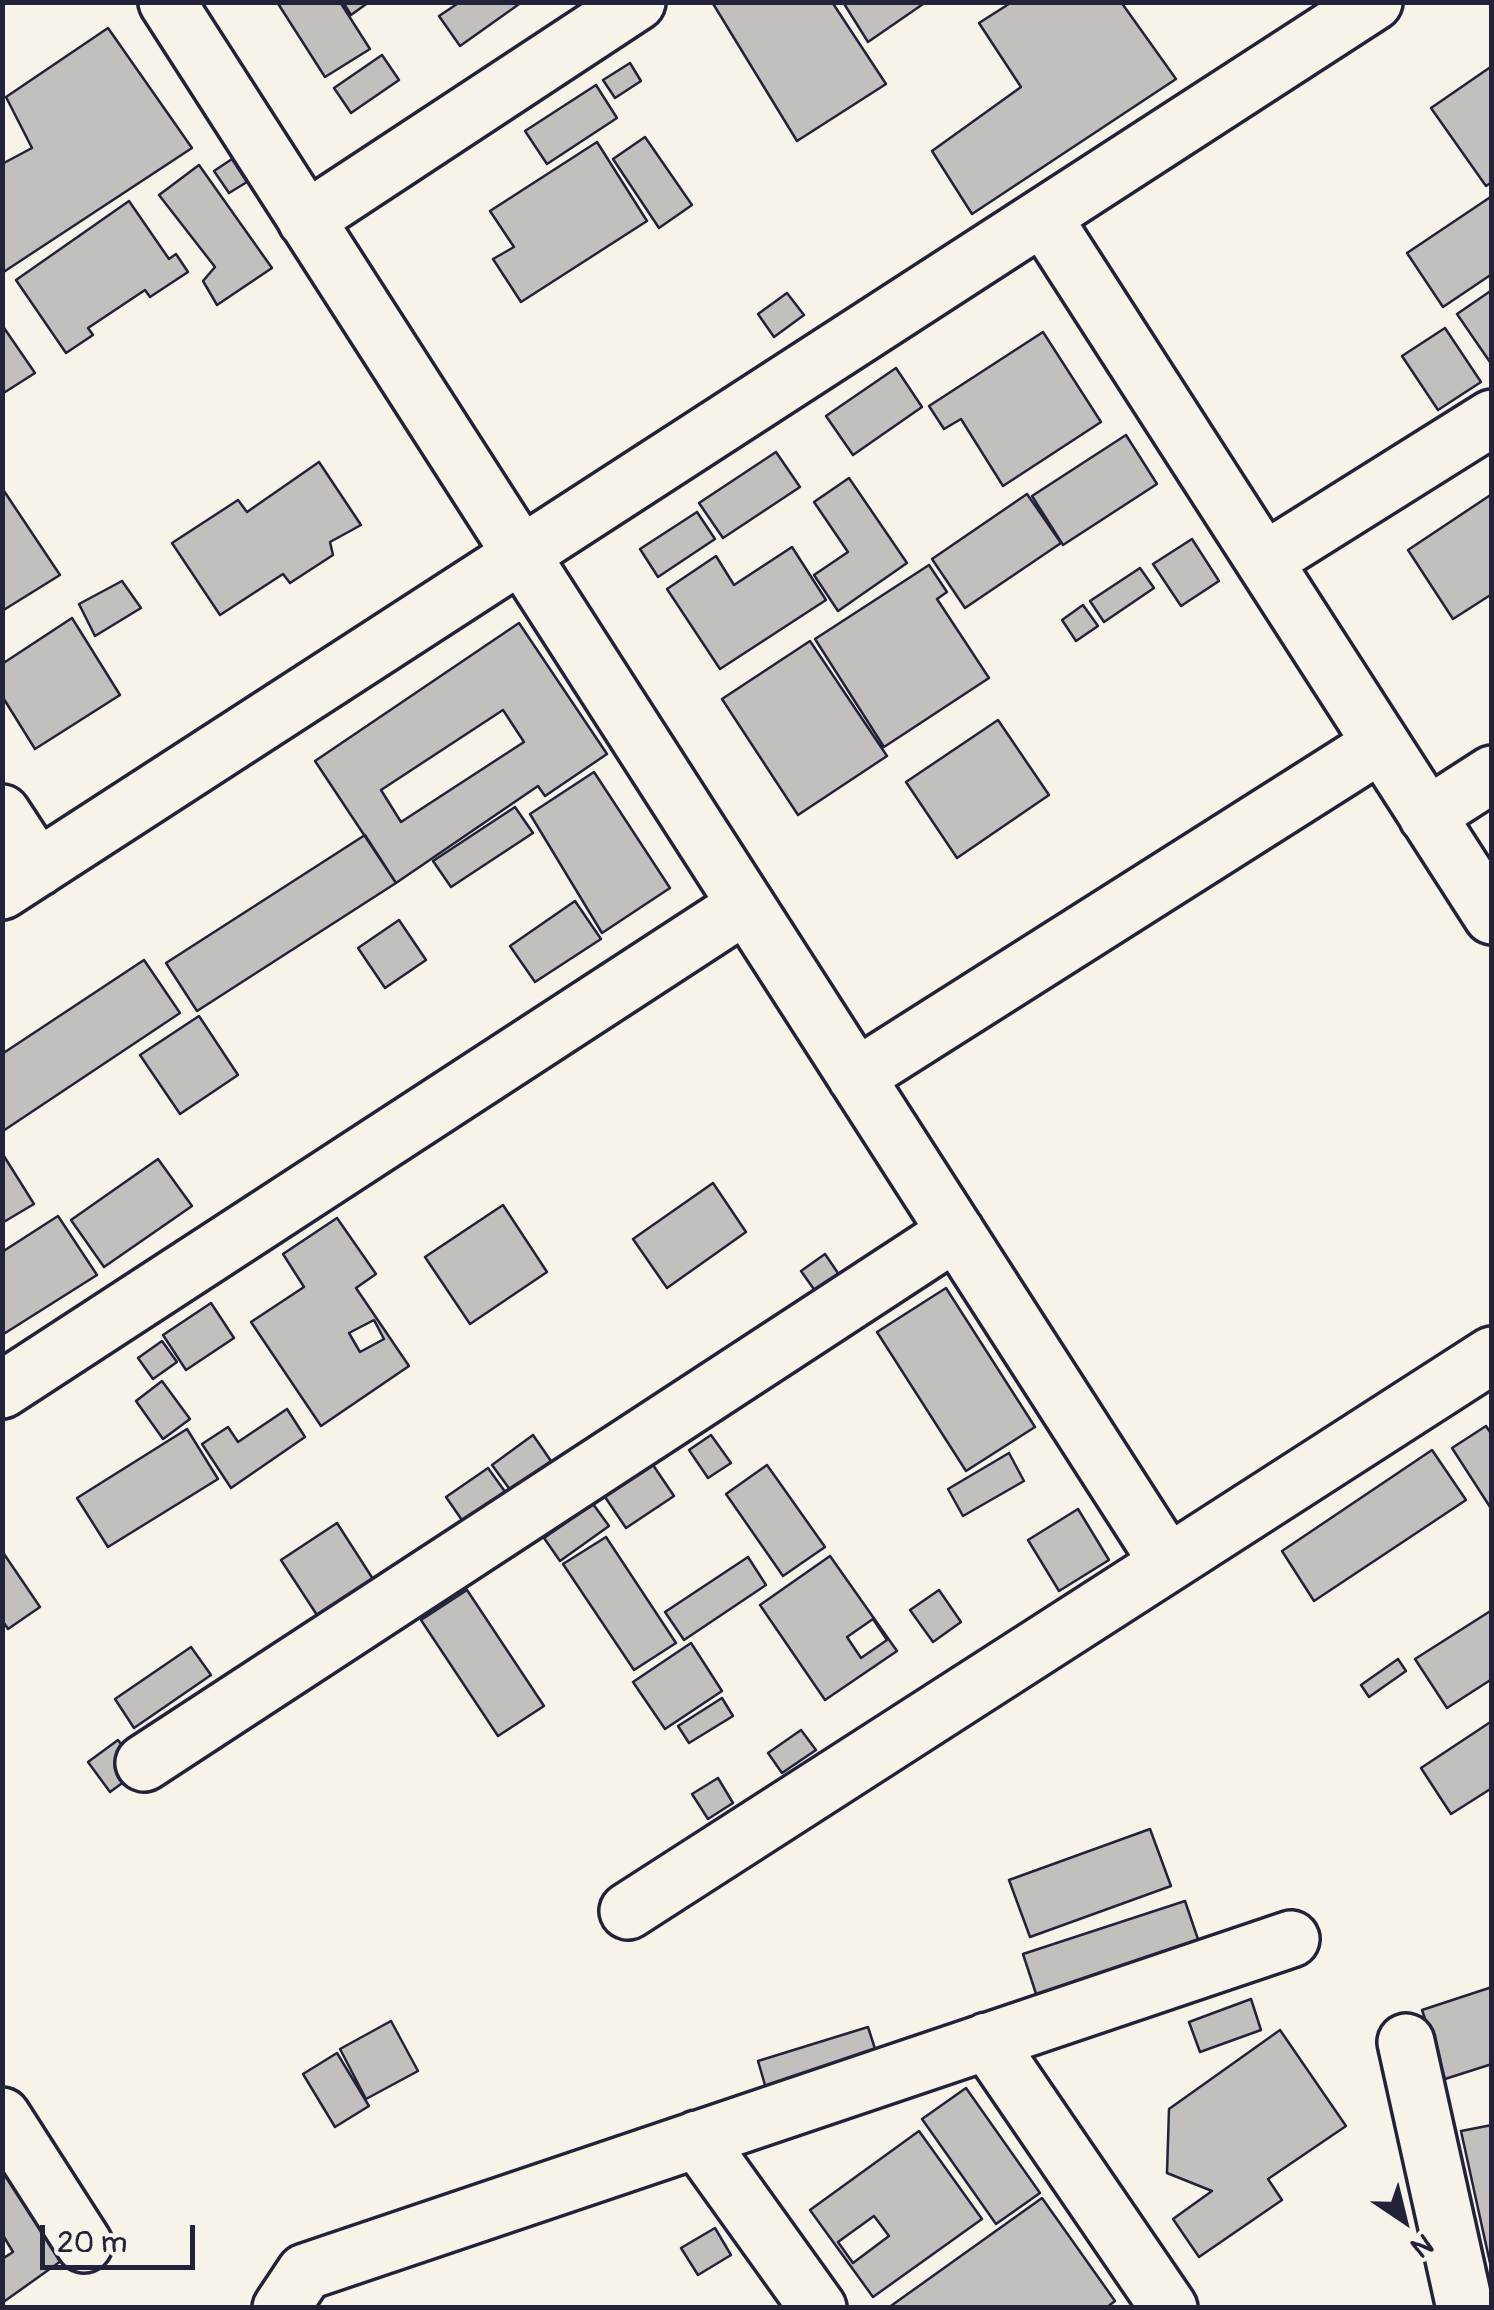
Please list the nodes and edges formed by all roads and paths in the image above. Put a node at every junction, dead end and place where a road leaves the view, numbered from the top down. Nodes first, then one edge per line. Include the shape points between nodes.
1 (167, 2) edge
2 (637, 2) edge
3 (1374, 2) edge
4 (1044, 217) junction
5 (306, 220) junction
6 (1492, 418) edge
7 (521, 554) junction
8 (1264, 561) junction
9 (1381, 744) junction
10 (1492, 774) edge
11 (2, 814) edge
12 (1427, 816) junction
13 (20, 879) edge
14 (746, 906) junction
15 (1492, 916) edge
16 (856, 1077) junction
17 (956, 1232) junction
18 (1492, 1355) edge
19 (2, 1390) edge
20 (1168, 1563) junction
21 (144, 1763) dead end
22 (628, 1911) dead end
23 (1292, 1938) dead end
24 (986, 2042) junction
25 (1406, 2042) dead end
26 (2, 2116) edge
27 (696, 2139) junction
28 (84, 2244) dead end
29 (305, 2296) edge
30 (818, 2308) edge
31 (1169, 2308) edge
32 (1465, 2308) edge

1 - 5 street
2 - 5 street
3 - 4 street
4 - 7 street
4 - 8 street
5 - 7 street
6 - 8 street
7 - 13 street
7 - 14 street
8 - 9 street
9 - 12 street
9 - 16 street
10 - 12 street
11 - 13 street
12 - 15 street
14 - 16 street
14 - 19 street
16 - 17 street
17 - 20 street
17 - 21 street
18 - 20 street
20 - 22 street
23 - 24 street
24 - 27 street
24 - 31 street
25 - 32 street
26 - 28 street
27 - 29 street
27 - 30 street

